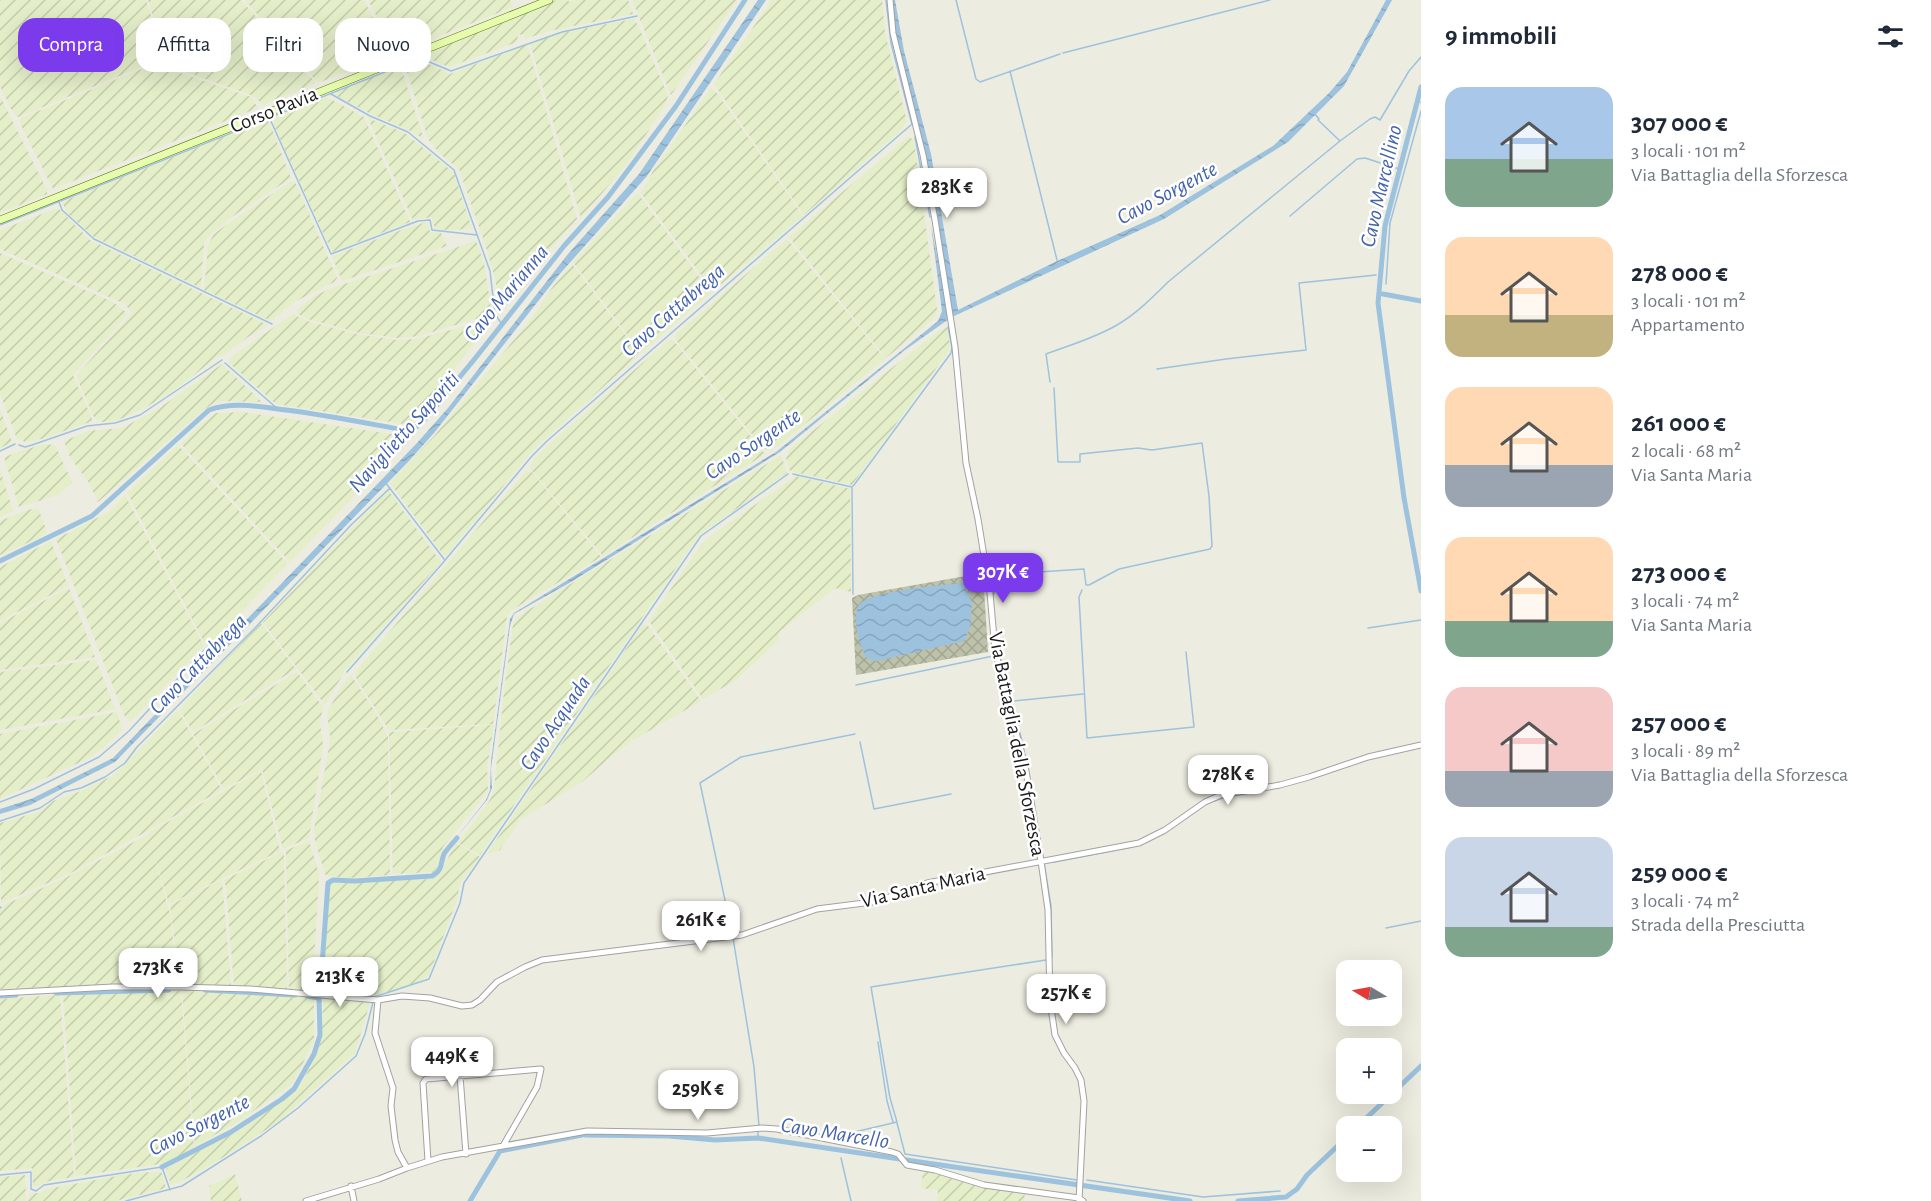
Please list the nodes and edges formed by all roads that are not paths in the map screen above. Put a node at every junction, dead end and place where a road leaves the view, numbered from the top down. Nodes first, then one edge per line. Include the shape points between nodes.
1 (549, 0) edge
2 (890, 0) edge
3 (0, 220) edge
4 (1421, 744) edge
5 (1041, 861) junction
6 (0, 993) edge
7 (378, 1000) junction
8 (460, 1076) junction
9 (503, 1146) junction
10 (466, 1154) junction
11 (428, 1161) junction
12 (407, 1168) junction
13 (351, 1186) junction
14 (1080, 1200) edge
15 (306, 1201) edge
16 (354, 1201) edge

1 - 3 main road, Corso Pavia
2 - 5 street, Via Battaglia della Sforzesca via 893,33 923,154 950,315 966,463 990,593 995,650 1026,771
4 - 5 street, Via Santa Maria via 1280,785 1221,795 1139,843
5 - 7 street, Via Santa Maria via 927,883 880,901 817,909 742,935 542,960 496,982 480,1000 467,1006 402,996
5 - 14 street, Via Battaglia della Sforzesca via 1048,910 1050,1000 1055,1035 1081,1080 1084,1101
6 - 7 street, Via Santa Maria via 179,987
7 - 12 street via 375,1033 393,1088 390,1106 395,1140
8 - 9 street via 541,1069 537,1087
8 - 10 street
8 - 11 street via 426,1079 423,1083
9 - 10 street
9 - 14 street via 587,1131 707,1133 777,1129 892,1152 908,1166 984,1185
10 - 11 street
11 - 12 street
12 - 13 street
13 - 15 street
13 - 16 street

